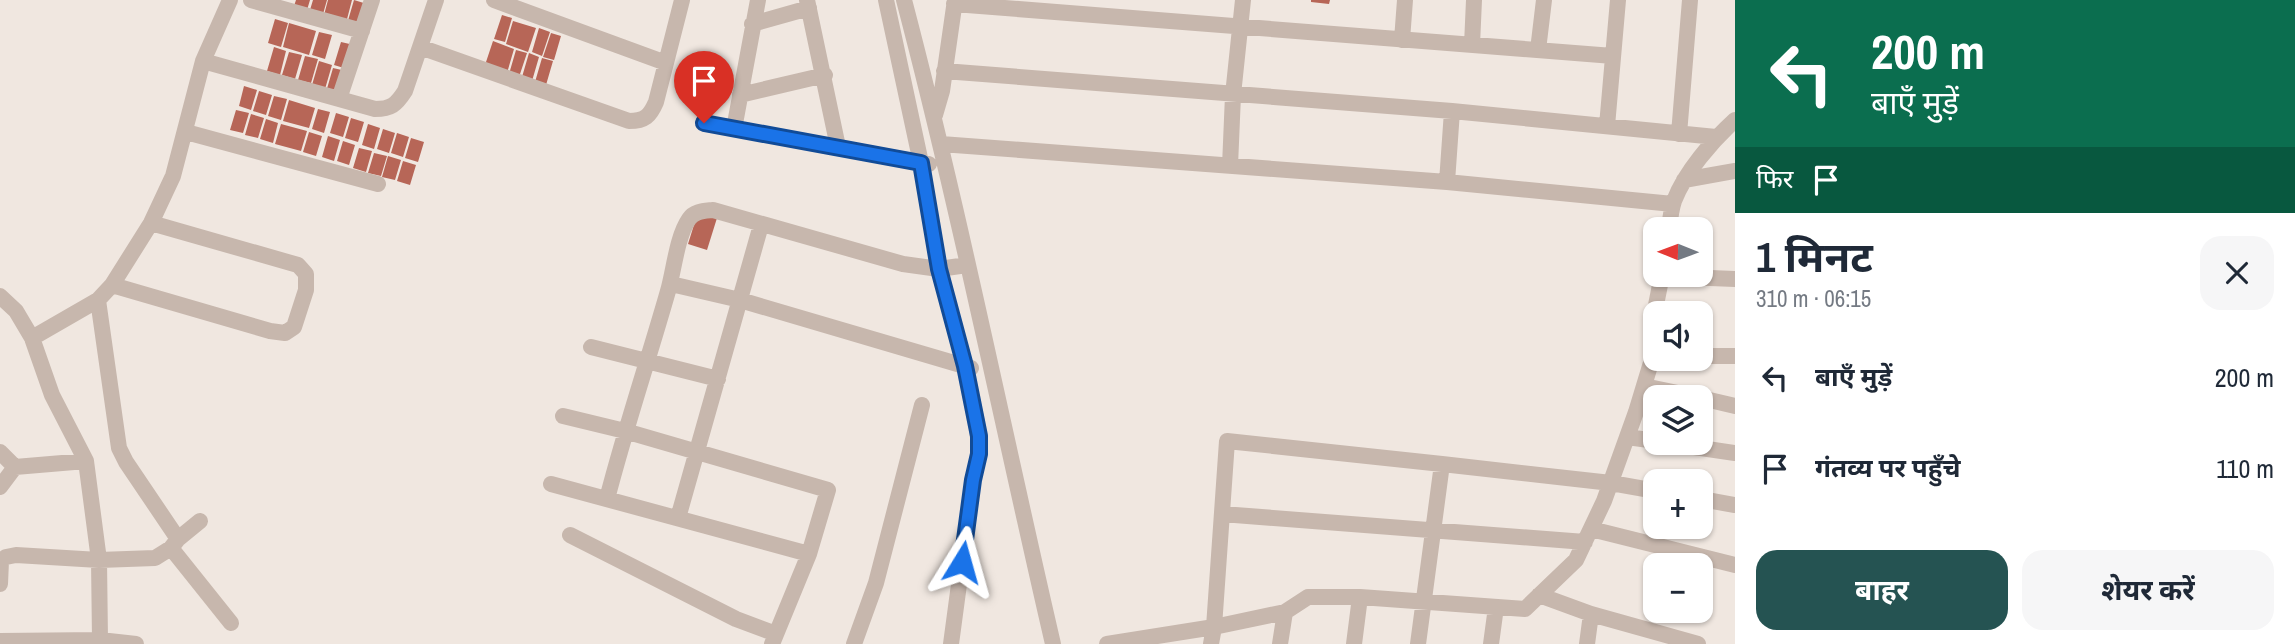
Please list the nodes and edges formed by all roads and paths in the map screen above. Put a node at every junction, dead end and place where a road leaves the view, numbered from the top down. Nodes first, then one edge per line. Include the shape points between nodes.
1 (230, 0) edge
2 (251, 0) edge
3 (372, 0) edge
4 (436, 0) edge
5 (494, 0) edge
6 (682, 0) edge
7 (758, 0) edge
8 (886, 0) edge
9 (904, 0) edge
10 (1243, 0) edge
11 (1405, 0) edge
12 (1474, 0) edge
13 (1544, 0) edge
14 (1618, 0) edge
15 (1690, 0) edge
16 (955, 2) edge
17 (808, 4) edge
18 (752, 24) junction
19 (1240, 25) junction
20 (362, 31) junction
21 (1402, 40) junction
22 (1472, 44) junction
23 (420, 47) junction
24 (1538, 50) junction
25 (1613, 57) junction
26 (203, 61) junction
27 (666, 64) junction
28 (944, 71) junction
29 (825, 75) junction
30 (740, 95) junction
31 (1233, 95) junction
32 (340, 99) junction
33 (1452, 111) junction
34 (934, 117) junction
35 (1735, 120) edge
36 (704, 123) dead end
37 (1606, 126) junction
38 (734, 130) junction
39 (186, 132) junction
40 (1679, 134) junction
41 (1716, 137) junction
42 (941, 144) junction
43 (838, 147) junction
44 (932, 165) junction
45 (1230, 166) junction
46 (1735, 171) edge
47 (1684, 180) junction
48 (1447, 182) junction
49 (378, 184) dead end
50 (1673, 204) junction
51 (1671, 217) edge
52 (151, 223) junction
53 (761, 225) junction
54 (953, 267) junction
55 (1713, 278) edge
56 (1735, 279) edge
57 (671, 284) junction
58 (112, 285) junction
59 (98, 300) junction
60 (740, 300) junction
61 (6, 301) edge
62 (0, 319) edge
63 (36, 336) junction
64 (591, 347) dead end
65 (1713, 356) edge
66 (1735, 356) edge
67 (648, 361) junction
68 (979, 369) junction
69 (718, 379) junction
70 (1643, 389) edge
71 (1713, 401) edge
72 (922, 405) dead end
73 (1735, 406) edge
74 (564, 416) dead end
75 (625, 431) junction
76 (1628, 437) junction
77 (1643, 439) edge
78 (1713, 450) edge
79 (0, 452) edge
80 (697, 452) junction
81 (1735, 453) edge
82 (86, 461) junction
83 (1442, 464) junction
84 (15, 467) junction
85 (1611, 483) junction
86 (551, 484) dead end
87 (0, 486) edge
88 (1643, 489) edge
89 (607, 499) junction
90 (1713, 501) edge
91 (1735, 505) edge
92 (1222, 514) junction
93 (678, 518) junction
94 (200, 521) dead end
95 (1432, 532) junction
96 (570, 535) dead end
97 (1588, 536) junction
98 (167, 549) junction
99 (809, 554) junction
100 (99, 560) junction
101 (1735, 565) edge
102 (0, 584) edge
103 (1539, 595) junction
104 (1360, 597) junction
105 (1423, 601) junction
106 (1496, 607) junction
107 (1285, 612) junction
108 (1591, 614) junction
109 (231, 623) dead end
110 (1212, 636) edge
111 (774, 639) edge
112 (0, 641) edge
113 (111, 642) edge
114 (1136, 642) edge
115 (136, 644) edge
116 (854, 644) edge
117 (951, 644) edge
118 (1053, 644) edge
119 (1107, 644) edge
120 (1280, 644) edge
121 (1354, 644) edge
122 (1418, 644) edge
123 (1491, 644) edge
124 (1587, 644) edge
125 (1698, 644) edge

1 - 26 street
2 - 20 street
3 - 20 street
4 - 23 street
5 - 27 street
6 - 27 street
7 - 18 street
8 - 44 street
9 - 34 street
10 - 19 street
11 - 21 street
12 - 22 street
13 - 24 street
14 - 25 street
15 - 40 street
16 - 19 street
16 - 28 street
17 - 18 street
17 - 29 street
18 - 30 street
19 - 21 street
19 - 31 street
20 - 32 street
21 - 22 street
22 - 24 street
23 - 27 street via 629,121 650,115
23 - 32 street via 397,104 375,109
24 - 25 street
25 - 37 street
26 - 32 street
26 - 39 street
28 - 31 street
28 - 34 street
29 - 30 street
29 - 43 street
30 - 38 street
31 - 33 street
31 - 45 street
33 - 37 street
33 - 48 street
34 - 42 street
35 - 41 street
36 - 38 street
37 - 40 street
38 - 43 street
39 - 49 street
39 - 52 street via 173,176
40 - 41 street
41 - 47 street
42 - 44 street
42 - 45 street
43 - 44 street
44 - 54 street
44 - 54 street
45 - 48 street
46 - 47 street
47 - 50 street
48 - 50 street
50 - 51 street
52 - 58 street
52 - 58 street via 298,265 306,274 306,290 294,327 270,331
53 - 54 street via 903,264
53 - 57 street via 713,210 690,216
53 - 60 street
54 - 68 street
54 - 68 street
55 - 56 street
57 - 60 street
57 - 67 street
58 - 59 street
59 - 63 street
59 - 98 street via 119,448
60 - 68 street
60 - 69 street
61 - 62 street
61 - 63 street
63 - 82 street via 52,395
64 - 67 street
65 - 66 street
67 - 69 street
67 - 75 street
68 - 117 street via 979,454
68 - 118 street
69 - 80 street
70 - 76 street
71 - 73 street
72 - 116 street via 876,583
74 - 75 street
75 - 80 street
75 - 89 street
76 - 77 street
76 - 85 street
78 - 81 street
79 - 84 street
80 - 93 street
80 - 99 street via 828,491
82 - 84 street
82 - 100 street
83 - 85 street
83 - 92 street via 1227,442
83 - 95 street
84 - 87 street
85 - 88 street
85 - 97 street
86 - 89 street
89 - 93 street
90 - 91 street
92 - 95 street
92 - 110 street
93 - 99 street
94 - 98 street
95 - 97 street
95 - 105 street
96 - 111 street
97 - 101 street
97 - 103 street via 1576,560
98 - 100 street
98 - 109 street
99 - 111 street
100 - 102 street via 6,557 1,561
100 - 113 street
103 - 106 street via 1525,609
103 - 108 street
104 - 105 street
104 - 107 street via 1308,597
104 - 121 street
105 - 106 street
105 - 122 street
106 - 123 street
107 - 110 street
107 - 120 street
108 - 124 street
108 - 125 street
110 - 114 street
112 - 113 street
113 - 115 street
114 - 119 street

